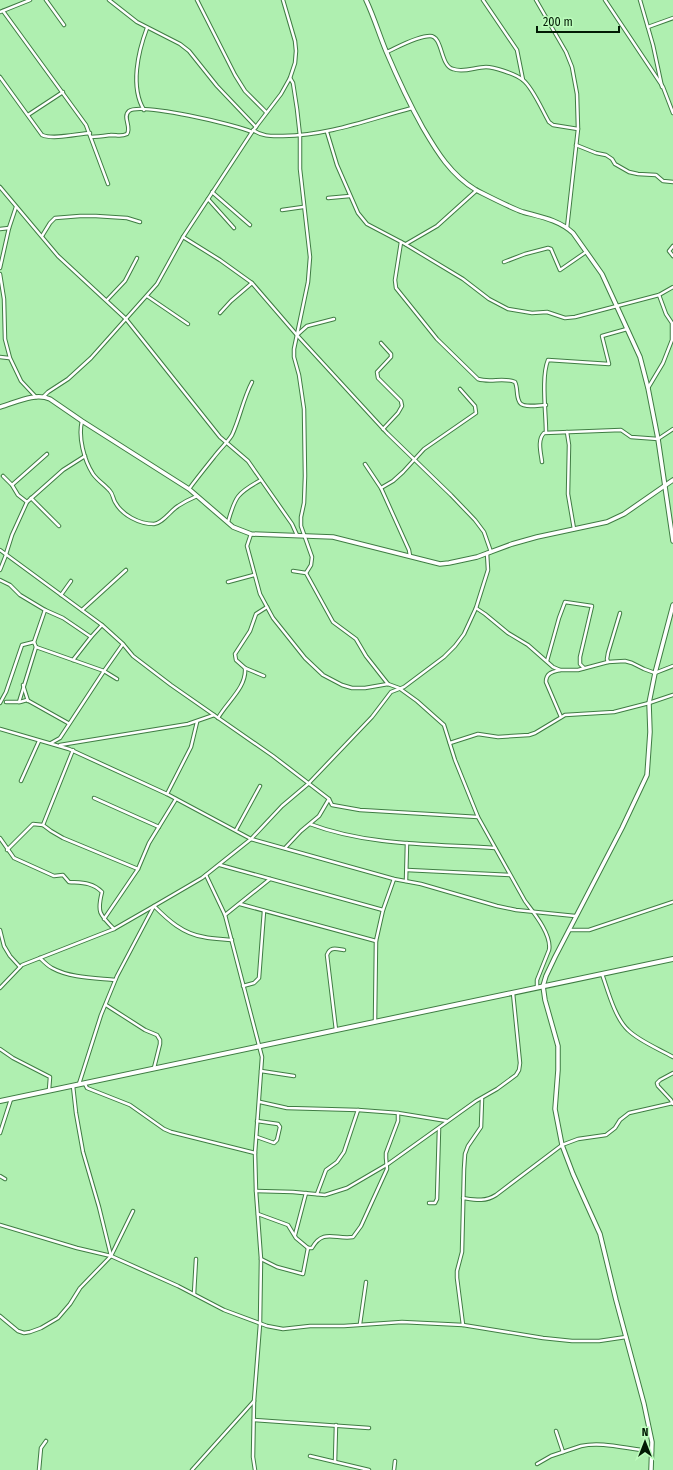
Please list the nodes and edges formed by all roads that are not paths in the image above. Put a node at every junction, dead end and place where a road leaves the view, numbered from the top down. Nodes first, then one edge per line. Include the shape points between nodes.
1 (30, 0) edge
2 (46, 0) edge
3 (109, 0) edge
4 (197, 0) edge
5 (283, 0) edge
6 (366, 0) edge
7 (483, 0) edge
8 (536, 0) edge
9 (605, 0) edge
10 (640, 0) edge
11 (1, 11) edge
12 (673, 18) edge
13 (64, 25) dead end
14 (648, 27) junction
15 (147, 28) junction
16 (387, 52) junction
17 (0, 77) edge
18 (290, 78) junction
19 (523, 80) junction
20 (662, 87) junction
21 (63, 92) junction
22 (412, 108) junction
23 (144, 110) junction
24 (266, 112) junction
25 (673, 113) edge
26 (28, 115) junction
27 (256, 127) junction
28 (578, 128) junction
29 (252, 131) junction
30 (327, 132) junction
31 (90, 133) junction
32 (300, 136) junction
33 (91, 137) junction
34 (576, 145) junction
35 (673, 182) edge
36 (108, 184) dead end
37 (0, 187) edge
38 (477, 190) junction
39 (212, 192) junction
40 (350, 196) junction
41 (328, 198) dead end
42 (208, 199) junction
43 (16, 207) junction
44 (304, 207) junction
45 (282, 210) dead end
46 (140, 222) dead end
47 (250, 225) dead end
48 (9, 228) junction
49 (234, 228) dead end
50 (567, 228) junction
51 (0, 229) edge
52 (42, 236) junction
53 (183, 237) junction
54 (400, 242) junction
55 (405, 244) junction
56 (673, 246) edge
57 (586, 251) junction
58 (673, 256) edge
59 (137, 258) dead end
60 (504, 262) dead end
61 (0, 268) edge
62 (0, 274) edge
63 (252, 283) junction
64 (673, 287) edge
65 (659, 295) junction
66 (147, 296) junction
67 (107, 300) junction
68 (617, 305) junction
69 (220, 312) dead end
70 (126, 319) junction
71 (334, 319) dead end
72 (188, 324) dead end
73 (628, 329) junction
74 (296, 334) junction
75 (382, 343) dead end
76 (0, 357) edge
77 (10, 358) junction
78 (252, 382) dead end
79 (648, 388) junction
80 (460, 389) dead end
81 (44, 396) junction
82 (36, 397) junction
83 (546, 405) junction
84 (0, 407) edge
85 (82, 421) junction
86 (383, 428) junction
87 (673, 429) edge
88 (546, 432) junction
89 (567, 432) junction
90 (658, 439) junction
91 (227, 443) junction
92 (47, 454) dead end
93 (85, 456) junction
94 (414, 459) junction
95 (542, 462) dead end
96 (365, 464) dead end
97 (3, 476) dead end
98 (261, 480) junction
99 (673, 480) edge
100 (12, 485) junction
101 (666, 485) junction
102 (381, 488) junction
103 (189, 489) junction
104 (197, 495) junction
105 (31, 498) junction
106 (27, 502) junction
107 (228, 522) junction
108 (59, 526) dead end
109 (574, 530) junction
110 (251, 534) junction
111 (297, 536) junction
112 (304, 536) junction
113 (673, 541) edge
114 (0, 550) edge
115 (489, 553) junction
116 (6, 554) junction
117 (410, 558) junction
118 (0, 570) edge
119 (126, 570) dead end
120 (293, 571) dead end
121 (306, 573) junction
122 (254, 575) junction
123 (0, 580) edge
124 (71, 581) dead end
125 (228, 582) dead end
126 (61, 595) junction
127 (673, 605) edge
128 (267, 607) junction
129 (476, 608) junction
130 (45, 610) junction
131 (82, 610) junction
132 (620, 613) dead end
133 (102, 626) junction
134 (91, 637) junction
135 (34, 642) junction
136 (123, 644) junction
137 (36, 647) junction
138 (73, 660) junction
139 (547, 661) junction
140 (608, 662) junction
141 (673, 666) edge
142 (245, 668) junction
143 (584, 668) junction
144 (560, 670) junction
145 (104, 671) junction
146 (655, 673) junction
147 (264, 676) dead end
148 (117, 679) dead end
149 (23, 684) junction
150 (388, 684) junction
151 (399, 688) junction
152 (673, 695) edge
153 (28, 701) junction
154 (6, 702) dead end
155 (18, 702) junction
156 (0, 703) edge
157 (649, 704) junction
158 (214, 715) junction
159 (561, 717) junction
160 (218, 718) junction
161 (197, 722) junction
162 (68, 723) junction
163 (0, 729) edge
164 (39, 741) junction
165 (450, 742) junction
166 (51, 743) junction
167 (59, 745) junction
168 (73, 750) junction
169 (21, 781) dead end
170 (308, 784) junction
171 (260, 786) dead end
172 (167, 794) junction
173 (94, 798) dead end
174 (176, 799) junction
175 (329, 799) junction
176 (478, 817) junction
177 (310, 824) junction
178 (44, 825) junction
179 (159, 827) junction
180 (236, 830) junction
181 (0, 838) edge
182 (251, 839) junction
183 (407, 843) junction
184 (285, 848) junction
185 (495, 848) junction
186 (7, 850) junction
187 (219, 865) junction
188 (138, 869) junction
189 (407, 870) junction
190 (206, 875) junction
191 (511, 876) junction
192 (270, 879) junction
193 (394, 879) junction
194 (406, 881) junction
195 (673, 902) edge
196 (240, 904) junction
197 (154, 906) junction
198 (383, 910) junction
199 (264, 911) junction
200 (534, 912) junction
201 (225, 915) junction
202 (575, 916) junction
203 (104, 919) junction
204 (114, 929) junction
205 (0, 930) edge
206 (568, 930) junction
207 (232, 940) junction
208 (376, 941) junction
209 (344, 950) dead end
210 (40, 958) junction
211 (673, 959) edge
212 (20, 967) junction
213 (602, 974) junction
214 (115, 980) junction
215 (243, 986) junction
216 (543, 986) junction
217 (537, 987) junction
218 (0, 988) edge
219 (513, 993) junction
220 (106, 1005) junction
221 (375, 1022) junction
222 (336, 1031) junction
223 (260, 1046) junction
224 (0, 1049) edge
225 (673, 1057) edge
226 (154, 1068) junction
227 (260, 1071) junction
228 (673, 1073) edge
229 (294, 1076) dead end
230 (85, 1083) junction
231 (79, 1084) junction
232 (73, 1085) junction
233 (49, 1090) junction
234 (10, 1099) junction
235 (482, 1099) junction
236 (0, 1101) edge
237 (260, 1102) junction
238 (673, 1103) edge
239 (358, 1110) junction
240 (398, 1113) junction
241 (258, 1121) junction
242 (448, 1121) junction
243 (439, 1128) junction
244 (0, 1133) edge
245 (257, 1137) junction
246 (562, 1145) junction
247 (255, 1153) junction
248 (388, 1164) junction
249 (0, 1176) edge
250 (5, 1179) dead end
251 (256, 1191) junction
252 (306, 1193) junction
253 (317, 1194) junction
254 (463, 1198) junction
255 (429, 1203) dead end
256 (133, 1211) dead end
257 (258, 1214) junction
258 (0, 1225) edge
259 (295, 1236) junction
260 (308, 1248) junction
261 (111, 1256) junction
262 (196, 1259) dead end
263 (261, 1260) junction
264 (366, 1282) dead end
265 (194, 1294) junction
266 (0, 1316) edge
267 (260, 1324) junction
268 (360, 1324) junction
269 (464, 1325) junction
270 (626, 1337) junction
271 (254, 1401) junction
272 (254, 1420) junction
273 (336, 1425) junction
274 (369, 1428) dead end
275 (556, 1431) dead end
276 (46, 1441) dead end
277 (652, 1451) junction
278 (563, 1452) junction
279 (310, 1456) dead end
280 (395, 1461) dead end
281 (335, 1462) junction
282 (537, 1464) dead end
283 (39, 1470) edge
284 (192, 1470) edge
285 (255, 1470) edge
286 (369, 1470) edge
287 (394, 1470) edge
288 (651, 1470) edge

1 - 11 street
2 - 13 street
3 - 15 street
4 - 24 street via 234,76
5 - 18 street via 296,51
6 - 16 street
7 - 19 street via 517,50
8 - 28 street via 572,67 577,94
9 - 20 street
10 - 14 street
11 - 21 street
12 - 14 street
14 - 20 street
15 - 23 street via 137,62 138,96
15 - 27 street via 189,51 217,86
16 - 19 street via 418,38 431,36 435,38 444,60 452,69 491,67
16 - 22 street
17 - 26 street
18 - 24 street
18 - 32 street via 293,82
19 - 28 street via 549,122 553,125
20 - 25 street
21 - 26 street
21 - 31 street
22 - 30 street
22 - 38 street via 447,165
23 - 29 street via 202,118
23 - 33 street via 130,110 127,113 127,134
24 - 27 street
26 - 31 street via 46,137
27 - 29 street
28 - 34 street
29 - 32 street via 269,136
29 - 39 street
30 - 32 street
30 - 40 street
31 - 33 street
32 - 44 street
33 - 36 street
34 - 35 street via 606,155 629,172 656,174 663,181
34 - 50 street
37 - 43 street
38 - 50 street via 522,212 547,218
38 - 55 street via 437,226
39 - 42 street
39 - 47 street
40 - 41 street
40 - 54 street via 367,224
42 - 49 street
42 - 53 street
43 - 48 street
43 - 52 street
44 - 45 street
44 - 74 street via 310,257 308,282
46 - 52 street via 127,218 96,216 55,218
48 - 51 street
48 - 61 street
50 - 57 street
52 - 67 street via 58,256
53 - 63 street
53 - 66 street via 161,278
54 - 55 street
54 - 83 street via 396,288 437,339 478,379 511,380 518,387 521,405
55 - 68 street via 508,309 532,313 547,312 565,318
56 - 58 street via 669,251
57 - 60 street via 560,270 551,249 548,248
57 - 68 street via 602,274
59 - 67 street via 122,284
62 - 77 street via 4,299 5,339
63 - 69 street
63 - 74 street
64 - 65 street
65 - 68 street
65 - 79 street via 672,323 672,340 663,363
66 - 70 street
66 - 72 street
67 - 70 street
68 - 73 street
70 - 81 street via 92,358
70 - 91 street
71 - 74 street via 307,326
73 - 79 street via 640,357
73 - 83 street via 602,336 609,364 548,360 544,378
74 - 86 street
74 - 112 street via 294,357 304,409 305,476 301,517
75 - 86 street via 391,357 377,375 401,401 402,406
76 - 77 street
77 - 82 street via 21,381
78 - 91 street
79 - 90 street
80 - 94 street via 475,406 476,413 424,449
81 - 82 street
81 - 85 street
82 - 84 street
83 - 88 street
85 - 93 street via 80,428
85 - 103 street
86 - 94 street
87 - 90 street
88 - 89 street
88 - 95 street via 542,434 540,443
89 - 90 street via 622,430 631,437
89 - 109 street via 568,494
90 - 101 street
91 - 98 street via 248,461
91 - 103 street
92 - 100 street
93 - 104 street via 94,475 112,493 118,507 137,521 156,524 176,507
93 - 105 street via 63,470
94 - 102 street via 393,481
94 - 115 street via 475,520 484,532
96 - 102 street
97 - 100 street
98 - 107 street via 245,488 238,496
98 - 111 street via 292,524
99 - 101 street
100 - 106 street via 18,495
101 - 109 street via 624,514 607,522
101 - 113 street
102 - 117 street via 409,550
103 - 104 street
104 - 107 street
105 - 106 street
105 - 108 street
106 - 116 street
107 - 110 street via 233,527
109 - 115 street via 537,537
110 - 111 street
110 - 122 street via 246,546
111 - 112 street
112 - 117 street via 339,538
112 - 121 street via 312,557
114 - 116 street
115 - 117 street via 440,564
115 - 129 street via 488,570
116 - 118 street
116 - 126 street
119 - 131 street
120 - 121 street
121 - 150 street via 333,622 358,640 366,656
122 - 125 street
122 - 128 street
123 - 130 street
124 - 126 street
126 - 131 street
127 - 146 street
128 - 142 street via 256,614 250,631 235,654 236,660
128 - 150 street via 302,654 330,680 356,688
129 - 139 street
129 - 151 street via 464,634 455,646 404,687
130 - 134 street via 63,618
130 - 135 street
131 - 133 street
132 - 140 street via 608,653
133 - 134 street
133 - 136 street
134 - 138 street
135 - 137 street
135 - 156 street via 22,645
136 - 145 street
136 - 158 street via 133,656
137 - 138 street
137 - 149 street
138 - 145 street
139 - 143 street via 565,602 592,606 580,657 580,664
139 - 144 street
140 - 143 street
140 - 146 street via 625,661
141 - 146 street
142 - 147 street
142 - 160 street via 243,685
143 - 144 street
144 - 159 street via 549,673 546,682
145 - 148 street
145 - 162 street
146 - 157 street
149 - 153 street
149 - 155 street
150 - 151 street
151 - 165 street via 444,726
151 - 170 street via 391,692 372,718
152 - 157 street
153 - 155 street
153 - 162 street
154 - 155 street
157 - 159 street via 614,712
157 - 202 street via 647,774 622,828
158 - 160 street
158 - 161 street
159 - 165 street via 529,735 498,737 478,734
160 - 170 street
161 - 167 street
161 - 172 street via 191,747
162 - 166 street via 60,738
163 - 164 street
164 - 166 street
164 - 169 street
165 - 176 street
166 - 167 street
167 - 168 street
168 - 172 street
168 - 178 street
170 - 175 street
170 - 182 street via 282,806
171 - 180 street
172 - 174 street
173 - 179 street
174 - 179 street
174 - 180 street
175 - 176 street via 332,805 349,808
175 - 177 street via 319,816
176 - 185 street
177 - 183 street via 349,836
177 - 184 street
178 - 186 street via 33,824
178 - 188 street via 63,838
179 - 188 street
180 - 182 street
181 - 186 street
182 - 184 street
182 - 187 street
183 - 185 street
183 - 189 street
184 - 193 street
185 - 191 street
186 - 203 street via 14,858 48,874 63,875 69,882 92,884 102,892 98,907
187 - 190 street
187 - 192 street
188 - 203 street
189 - 191 street
189 - 194 street
190 - 197 street
190 - 201 street
191 - 200 street
192 - 196 street
192 - 198 street
193 - 194 street
193 - 198 street
194 - 200 street via 497,906
195 - 206 street via 589,930
196 - 199 street
196 - 201 street
197 - 204 street
197 - 207 street via 171,923 189,933
197 - 214 street
198 - 208 street
199 - 208 street
199 - 215 street via 259,978 254,983
200 - 202 street
200 - 217 street via 550,945 537,980
201 - 207 street
202 - 206 street
203 - 204 street
204 - 210 street
205 - 212 street via 4,946
206 - 216 street
207 - 215 street
208 - 221 street
209 - 222 street via 333,948 327,955
210 - 212 street
210 - 214 street via 52,968 61,971
211 - 213 main road
212 - 218 street
213 - 216 main road
213 - 225 street via 624,1026
214 - 220 street
215 - 223 street
216 - 217 main road
216 - 246 street via 558,1046 555,1109
217 - 219 main road
219 - 221 main road
219 - 235 street via 519,1070 516,1076
220 - 226 street via 157,1035 160,1044
220 - 231 street
221 - 222 main road
222 - 223 main road
223 - 226 main road
223 - 227 street
224 - 233 street via 50,1077
226 - 230 main road
227 - 229 street
227 - 237 street
228 - 238 street via 658,1083
230 - 231 main road
230 - 247 street via 87,1088 130,1105 171,1132
231 - 232 main road
232 - 233 main road
232 - 261 street via 83,1152
233 - 234 main road
234 - 236 main road
234 - 244 street
235 - 242 street
235 - 254 street via 481,1127 465,1154
237 - 239 street via 287,1108
237 - 241 street
238 - 246 street via 629,1113 606,1135 578,1139
239 - 240 street
239 - 253 street via 344,1152 337,1162 326,1170
240 - 242 street
240 - 248 street via 398,1121 386,1153
241 - 245 street
241 - 245 street via 278,1124 280,1127 274,1143
242 - 243 street
243 - 248 street
243 - 255 street via 437,1199 435,1203
245 - 247 street
246 - 254 street via 496,1196 485,1201
246 - 270 street via 600,1234
247 - 251 street
248 - 253 street via 339,1191 325,1195
248 - 260 street via 385,1176 353,1237 322,1237 317,1239 312,1248
249 - 250 street
251 - 252 street
251 - 257 street
252 - 253 street
252 - 259 street
254 - 269 street via 462,1252 457,1278
256 - 261 street
257 - 259 street via 288,1225
257 - 263 street
258 - 261 street
259 - 260 street
260 - 263 street via 303,1274
261 - 265 street
261 - 266 street via 80,1288 64,1312 41,1328 24,1333
262 - 265 street
263 - 267 street
264 - 268 street
265 - 267 street via 224,1310
267 - 268 street via 283,1329
267 - 271 street
268 - 269 street via 402,1322
269 - 270 street via 572,1341
270 - 277 street via 644,1404
271 - 272 street
271 - 284 street
272 - 273 street
272 - 285 street
273 - 274 street
273 - 281 street
275 - 278 street
276 - 283 street via 40,1448
277 - 278 street via 595,1445 581,1446
277 - 288 street
278 - 282 street
279 - 281 street
280 - 287 street
281 - 286 street

